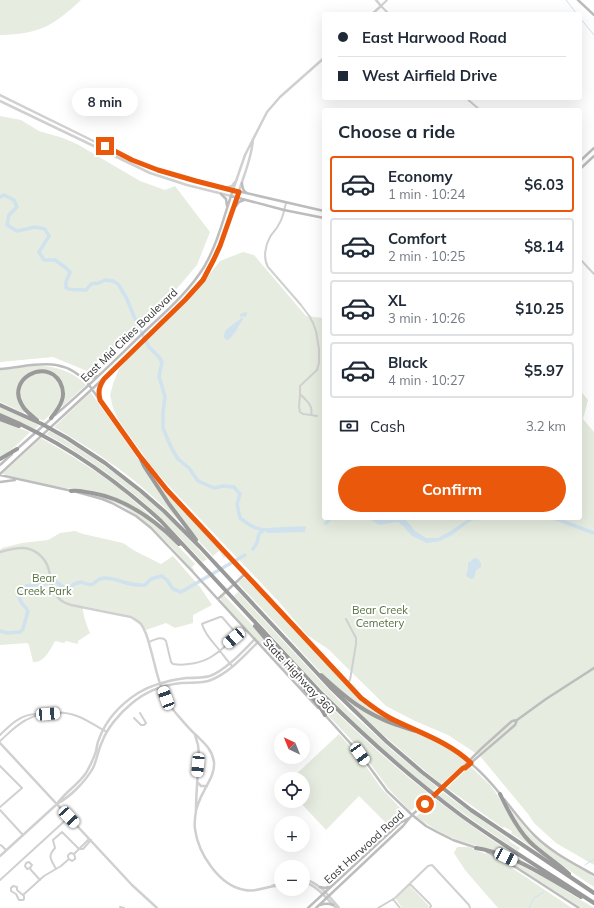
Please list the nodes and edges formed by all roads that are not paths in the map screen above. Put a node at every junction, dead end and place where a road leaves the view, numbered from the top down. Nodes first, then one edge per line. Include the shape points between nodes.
1 (376, 0) edge
2 (387, 0) edge
3 (578, 0) edge
4 (381, 6) junction
5 (374, 12) edge
6 (387, 12) edge
7 (594, 15) edge
8 (322, 60) edge
9 (0, 95) edge
10 (468, 100) edge
11 (0, 101) edge
12 (478, 108) edge
13 (253, 139) junction
14 (594, 148) edge
15 (594, 156) edge
16 (582, 159) edge
17 (582, 167) edge
18 (236, 180) junction
19 (242, 183) junction
20 (223, 188) junction
21 (233, 190) junction
22 (239, 192) junction
23 (221, 194) junction
24 (249, 194) junction
25 (231, 196) junction
26 (237, 198) junction
27 (245, 200) junction
28 (286, 203) junction
29 (227, 209) junction
30 (284, 210) junction
31 (322, 211) edge
32 (233, 212) junction
33 (322, 218) edge
34 (582, 261) edge
35 (594, 274) edge
36 (107, 368) junction
37 (0, 369) edge
38 (79, 375) junction
39 (104, 379) junction
40 (89, 386) junction
41 (92, 390) junction
42 (300, 394) junction
43 (100, 400) junction
44 (0, 405) edge
45 (0, 415) edge
46 (311, 415) junction
47 (317, 416) dead end
48 (51, 418) junction
49 (0, 419) edge
50 (42, 424) junction
51 (32, 430) junction
52 (17, 449) junction
53 (139, 455) junction
54 (0, 459) edge
55 (0, 465) edge
56 (0, 474) edge
57 (18, 480) junction
58 (0, 482) edge
59 (71, 491) junction
60 (200, 547) junction
61 (0, 552) edge
62 (193, 555) junction
63 (245, 574) junction
64 (218, 599) junction
65 (239, 605) junction
66 (346, 619) dead end
67 (255, 639) junction
68 (148, 642) junction
69 (258, 642) junction
70 (220, 651) junction
71 (229, 663) junction
72 (232, 666) junction
73 (311, 668) junction
74 (594, 668) edge
75 (184, 679) junction
76 (160, 683) junction
77 (184, 683) junction
78 (347, 684) junction
79 (162, 687) junction
80 (140, 713) dead end
81 (39, 715) junction
82 (325, 715) junction
83 (134, 718) dead end
84 (103, 730) junction
85 (107, 732) junction
86 (421, 732) junction
87 (195, 734) junction
88 (0, 735) edge
89 (0, 742) edge
90 (94, 762) junction
91 (470, 762) junction
92 (0, 766) edge
93 (197, 782) junction
94 (207, 786) junction
95 (500, 794) junction
96 (57, 804) junction
97 (0, 809) edge
98 (196, 810) junction
99 (412, 815) junction
100 (69, 817) junction
101 (23, 835) junction
102 (90, 839) junction
103 (0, 845) edge
104 (476, 848) junction
105 (80, 849) junction
106 (6, 850) junction
107 (370, 851) junction
108 (74, 854) junction
109 (372, 854) junction
110 (0, 856) edge
111 (69, 859) junction
112 (30, 868) dead end
113 (56, 869) junction
114 (594, 875) edge
115 (0, 880) edge
116 (40, 880) junction
117 (575, 880) junction
118 (310, 881) edge
119 (410, 884) junction
120 (310, 885) edge
121 (333, 885) junction
122 (274, 887) edge
123 (320, 887) junction
124 (324, 893) junction
125 (594, 893) edge
126 (23, 895) junction
127 (327, 897) junction
128 (393, 899) junction
129 (594, 903) edge
130 (333, 905) junction
131 (120, 907) dead end
132 (431, 907) edge
133 (124, 908) edge
134 (157, 908) edge
135 (308, 908) edge
136 (316, 908) edge
137 (336, 908) edge
138 (339, 908) edge
139 (378, 908) edge
140 (400, 908) edge
141 (470, 908) edge
142 (579, 908) edge

1 - 4 street
2 - 4 street
3 - 7 main road
4 - 5 street
4 - 6 street
8 - 13 street via 280,97 264,118
9 - 20 street via 132,160
10 - 12 street
11 - 23 street via 140,169
13 - 18 street
13 - 19 street
14 - 16 main road
15 - 17 main road
18 - 20 street via 232,186
18 - 21 street
19 - 22 street
19 - 24 main road via 244,192
20 - 21 street
21 - 22 main road
21 - 25 main road, East Mid Cities Boulevard
22 - 24 main road
22 - 26 main road, East Mid Cities Boulevard
23 - 25 street
23 - 29 main road via 226,199
24 - 28 main road
25 - 26 main road
25 - 29 main road, East Mid Cities Boulevard
26 - 27 main road
26 - 32 main road, East Mid Cities Boulevard
27 - 30 main road
27 - 32 main road via 237,204
28 - 30 street
28 - 31 main road
29 - 36 main road, East Mid Cities Boulevard via 215,245 199,274 185,292
30 - 33 main road
30 - 42 street via 279,225 267,245 266,261 268,267 307,312 316,331 319,349 317,370 300,386
32 - 39 main road, East Mid Cities Boulevard via 208,272 165,321
34 - 35 street
36 - 38 main road via 94,378
36 - 40 main road, East Mid Cities Boulevard
37 - 38 main road via 45,363
38 - 40 main road
39 - 41 main road, East Mid Cities Boulevard
39 - 43 main road via 99,388
40 - 41 main road
40 - 48 main road, East Mid Cities Boulevard
41 - 43 main road
41 - 56 main road, East Mid Cities Boulevard
42 - 46 street via 311,406
42 - 46 street via 300,412
43 - 53 main road
44 - 50 highway
45 - 51 highway
46 - 47 street
48 - 50 highway via 62,401 61,385 56,377 46,372 31,373 20,385 18,396 22,406
48 - 52 main road, East Mid Cities Boulevard
49 - 51 highway
50 - 60 highway via 123,476 164,511
51 - 62 highway via 84,460 121,486 161,521
52 - 54 highway
52 - 55 main road, East Mid Cities Boulevard
53 - 60 highway via 168,504
53 - 63 main road via 167,490
56 - 57 main road, State Highway 360
57 - 58 main road
57 - 59 main road, State Highway 360
59 - 62 highway via 97,494 128,504
59 - 64 main road, State Highway 360 via 102,499 136,516 161,538
60 - 73 highway
61 - 68 street via 21,548 36,552 47,564 51,585 66,604 134,618 141,624
62 - 65 highway
63 - 64 main road
63 - 78 main road
64 - 67 main road, State Highway 360
65 - 82 highway
65 - 129 highway via 322,694 405,771 493,837
66 - 78 street via 356,638 350,680
67 - 69 main road, State Highway 360
67 - 71 street
68 - 70 street via 164,639 171,662 176,665 200,662
68 - 76 street
69 - 72 street
69 - 82 main road, State Highway 360
70 - 70 street via 208,637 202,624 222,617 235,632 235,636
70 - 71 street
71 - 72 street
71 - 75 street via 210,676
72 - 77 street via 210,680
73 - 86 highway via 372,714 398,726
73 - 117 highway via 365,722 422,772 483,818
74 - 91 main road, East Harwood Road via 517,720
75 - 76 street
75 - 77 street
76 - 79 street
76 - 84 street via 131,697
77 - 79 street
78 - 86 main road via 379,712
79 - 85 street via 145,694 122,711
79 - 87 street via 170,706
80 - 83 street via 146,723 144,725
81 - 84 street via 71,714
81 - 88 street via 21,717
81 - 89 street via 21,722
82 - 99 main road, State Highway 360 via 360,754 388,791
84 - 85 street
84 - 90 street
85 - 90 street
86 - 91 main road via 446,744
87 - 93 street via 199,755
87 - 94 street via 207,745 214,761 213,774
89 - 96 street
90 - 96 street
91 - 95 main road
91 - 99 main road, East Harwood Road
92 - 97 street via 22,788
93 - 94 street via 201,786
93 - 98 street
94 - 98 street
95 - 114 main road via 543,843
95 - 117 highway via 525,836
96 - 100 street
96 - 101 street
97 - 101 street
98 - 122 street via 195,828 200,848 219,876 235,888 243,890
99 - 104 main road, State Highway 360 via 437,832
99 - 107 main road, East Harwood Road
99 - 109 main road, East Harwood Road
100 - 102 street
100 - 115 street
101 - 106 street
102 - 105 street via 83,849
102 - 134 street
103 - 106 street
104 - 129 highway via 506,857
104 - 142 main road, State Highway 360 via 510,863
105 - 108 street
105 - 113 street via 62,832 54,839 54,848 50,855
106 - 110 street
107 - 109 main road
107 - 121 main road, East Harwood Road
108 - 111 street via 69,854
108 - 111 street via 74,860
109 - 127 main road, East Harwood Road
111 - 113 street
112 - 116 street
113 - 116 street
116 - 126 street
117 - 125 highway
118 - 123 street
119 - 128 street
119 - 132 street
119 - 141 street via 432,865
120 - 124 street
121 - 123 main road
121 - 124 main road, East Harwood Road
123 - 124 street
124 - 127 street
124 - 135 main road, East Harwood Road
126 - 126 street via 16,886 11,888 20,901 24,899
127 - 130 street
127 - 136 main road, East Harwood Road
127 - 138 street
128 - 139 street
128 - 140 street
130 - 136 main road via 324,903
130 - 137 street
131 - 133 street

